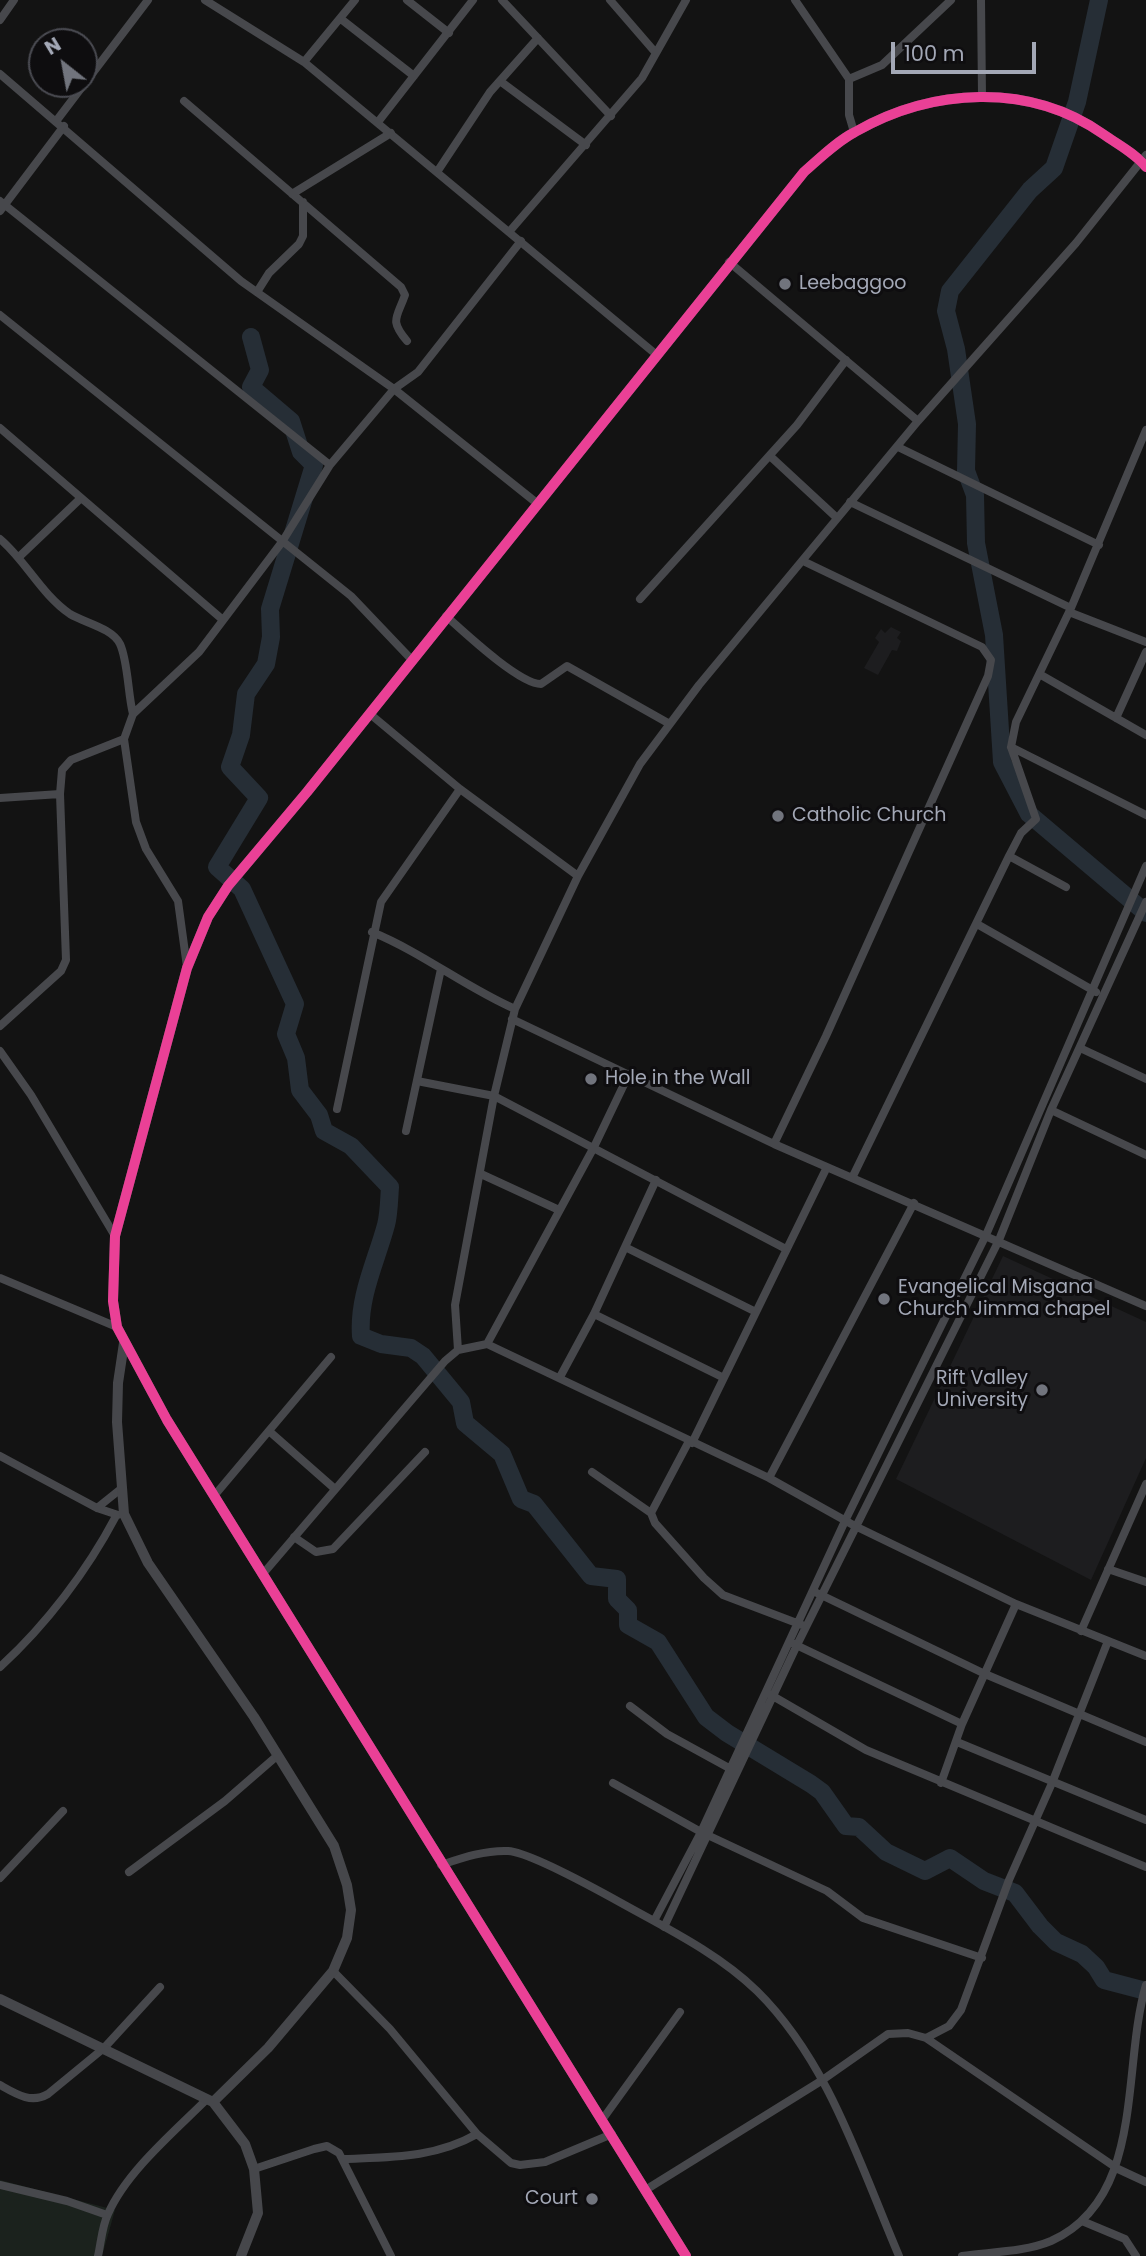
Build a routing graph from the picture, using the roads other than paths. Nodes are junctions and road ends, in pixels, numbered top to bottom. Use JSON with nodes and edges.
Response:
{"nodes":[{"id":1,"x":14,"y":0,"type":"edge"},
{"id":2,"x":148,"y":0,"type":"edge"},
{"id":3,"x":205,"y":0,"type":"edge"},
{"id":4,"x":355,"y":0,"type":"edge"},
{"id":5,"x":407,"y":0,"type":"edge"},
{"id":6,"x":473,"y":0,"type":"edge"},
{"id":7,"x":502,"y":0,"type":"edge"},
{"id":8,"x":610,"y":0,"type":"edge"},
{"id":9,"x":685,"y":0,"type":"edge"},
{"id":10,"x":795,"y":0,"type":"edge"},
{"id":11,"x":951,"y":0,"type":"edge"},
{"id":12,"x":981,"y":0,"type":"edge"},
{"id":13,"x":341,"y":19,"type":"junction"},
{"id":14,"x":0,"y":20,"type":"edge"},
{"id":15,"x":449,"y":33,"type":"junction"},
{"id":16,"x":538,"y":38,"type":"junction"},
{"id":17,"x":655,"y":51,"type":"junction"},
{"id":18,"x":304,"y":62,"type":"junction"},
{"id":19,"x":0,"y":74,"type":"edge"},
{"id":20,"x":414,"y":76,"type":"junction"},
{"id":21,"x":849,"y":79,"type":"junction"},
{"id":22,"x":500,"y":81,"type":"junction"},
{"id":23,"x":982,"y":95,"type":"junction"},
{"id":24,"x":184,"y":101,"type":"dead end"},
{"id":25,"x":611,"y":116,"type":"junction"},
{"id":26,"x":379,"y":122,"type":"junction"},
{"id":27,"x":61,"y":123,"type":"junction"},
{"id":28,"x":854,"y":132,"type":"junction"},
{"id":29,"x":391,"y":133,"type":"junction"},
{"id":30,"x":586,"y":145,"type":"junction"},
{"id":31,"x":1145,"y":161,"type":"edge"},
{"id":32,"x":438,"y":172,"type":"junction"},
{"id":33,"x":292,"y":194,"type":"junction"},
{"id":34,"x":303,"y":202,"type":"junction"},
{"id":35,"x":2,"y":206,"type":"edge"},
{"id":36,"x":509,"y":232,"type":"junction"},
{"id":37,"x":521,"y":241,"type":"junction"},
{"id":38,"x":729,"y":262,"type":"junction"},
{"id":39,"x":257,"y":292,"type":"junction"},
{"id":40,"x":0,"y":315,"type":"edge"},
{"id":41,"x":407,"y":341,"type":"dead end"},
{"id":42,"x":658,"y":356,"type":"junction"},
{"id":43,"x":846,"y":360,"type":"junction"},
{"id":44,"x":394,"y":389,"type":"junction"},
{"id":45,"x":918,"y":421,"type":"junction"},
{"id":46,"x":0,"y":428,"type":"edge"},
{"id":47,"x":1146,"y":430,"type":"edge"},
{"id":48,"x":898,"y":447,"type":"junction"},
{"id":49,"x":770,"y":456,"type":"junction"},
{"id":50,"x":330,"y":465,"type":"junction"},
{"id":51,"x":81,"y":498,"type":"junction"},
{"id":52,"x":850,"y":502,"type":"junction"},
{"id":53,"x":538,"y":504,"type":"junction"},
{"id":54,"x":837,"y":519,"type":"junction"},
{"id":55,"x":0,"y":539,"type":"edge"},
{"id":56,"x":282,"y":542,"type":"junction"},
{"id":57,"x":1099,"y":545,"type":"junction"},
{"id":58,"x":20,"y":556,"type":"junction"},
{"id":59,"x":803,"y":561,"type":"junction"},
{"id":60,"x":640,"y":599,"type":"dead end"},
{"id":61,"x":1070,"y":610,"type":"junction"},
{"id":62,"x":446,"y":616,"type":"junction"},
{"id":63,"x":223,"y":620,"type":"junction"},
{"id":64,"x":1146,"y":642,"type":"edge"},
{"id":65,"x":1146,"y":652,"type":"edge"},
{"id":66,"x":411,"y":659,"type":"junction"},
{"id":67,"x":1041,"y":675,"type":"junction"},
{"id":68,"x":133,"y":714,"type":"junction"},
{"id":69,"x":370,"y":714,"type":"junction"},
{"id":70,"x":1116,"y":718,"type":"junction"},
{"id":71,"x":668,"y":723,"type":"junction"},
{"id":72,"x":1146,"y":735,"type":"edge"},
{"id":73,"x":124,"y":739,"type":"junction"},
{"id":74,"x":1011,"y":747,"type":"junction"},
{"id":75,"x":460,"y":789,"type":"junction"},
{"id":76,"x":60,"y":794,"type":"junction"},
{"id":77,"x":0,"y":798,"type":"edge"},
{"id":78,"x":1146,"y":815,"type":"edge"},
{"id":79,"x":1009,"y":856,"type":"junction"},
{"id":80,"x":1146,"y":866,"type":"edge"},
{"id":81,"x":578,"y":876,"type":"junction"},
{"id":82,"x":1066,"y":887,"type":"dead end"},
{"id":83,"x":1146,"y":902,"type":"edge"},
{"id":84,"x":977,"y":924,"type":"junction"},
{"id":85,"x":372,"y":932,"type":"junction"},
{"id":86,"x":187,"y":968,"type":"junction"},
{"id":87,"x":441,"y":969,"type":"junction"},
{"id":88,"x":1093,"y":990,"type":"junction"},
{"id":89,"x":1104,"y":995,"type":"junction"},
{"id":90,"x":515,"y":1009,"type":"junction"},
{"id":91,"x":512,"y":1019,"type":"junction"},
{"id":92,"x":0,"y":1026,"type":"edge"},
{"id":93,"x":1080,"y":1048,"type":"junction"},
{"id":94,"x":0,"y":1051,"type":"edge"},
{"id":95,"x":629,"y":1074,"type":"junction"},
{"id":96,"x":1146,"y":1079,"type":"edge"},
{"id":97,"x":417,"y":1082,"type":"junction"},
{"id":98,"x":494,"y":1096,"type":"junction"},
{"id":99,"x":337,"y":1109,"type":"dead end"},
{"id":100,"x":1051,"y":1110,"type":"junction"},
{"id":101,"x":406,"y":1131,"type":"dead end"},
{"id":102,"x":774,"y":1143,"type":"junction"},
{"id":103,"x":594,"y":1147,"type":"junction"},
{"id":104,"x":1146,"y":1155,"type":"edge"},
{"id":105,"x":827,"y":1167,"type":"junction"},
{"id":106,"x":481,"y":1174,"type":"junction"},
{"id":107,"x":853,"y":1176,"type":"junction"},
{"id":108,"x":656,"y":1180,"type":"junction"},
{"id":109,"x":914,"y":1203,"type":"junction"},
{"id":110,"x":559,"y":1210,"type":"junction"},
{"id":111,"x":986,"y":1235,"type":"junction"},
{"id":112,"x":115,"y":1236,"type":"junction"},
{"id":113,"x":999,"y":1240,"type":"junction"},
{"id":114,"x":625,"y":1247,"type":"junction"},
{"id":115,"x":786,"y":1249,"type":"junction"},
{"id":116,"x":0,"y":1278,"type":"edge"},
{"id":117,"x":1146,"y":1306,"type":"edge"},
{"id":118,"x":754,"y":1311,"type":"junction"},
{"id":119,"x":594,"y":1314,"type":"junction"},
{"id":120,"x":117,"y":1327,"type":"junction"},
{"id":121,"x":124,"y":1343,"type":"junction"},
{"id":122,"x":487,"y":1344,"type":"junction"},
{"id":123,"x":458,"y":1350,"type":"junction"},
{"id":124,"x":331,"y":1357,"type":"dead end"},
{"id":125,"x":560,"y":1377,"type":"junction"},
{"id":126,"x":722,"y":1377,"type":"junction"},
{"id":127,"x":269,"y":1431,"type":"junction"},
{"id":128,"x":690,"y":1442,"type":"junction"},
{"id":129,"x":425,"y":1452,"type":"dead end"},
{"id":130,"x":0,"y":1456,"type":"edge"},
{"id":131,"x":592,"y":1472,"type":"dead end"},
{"id":132,"x":769,"y":1478,"type":"junction"},
{"id":133,"x":121,"y":1488,"type":"junction"},
{"id":134,"x":335,"y":1489,"type":"junction"},
{"id":135,"x":1145,"y":1490,"type":"edge"},
{"id":136,"x":214,"y":1496,"type":"junction"},
{"id":137,"x":97,"y":1508,"type":"junction"},
{"id":138,"x":651,"y":1513,"type":"junction"},
{"id":139,"x":120,"y":1515,"type":"junction"},
{"id":140,"x":845,"y":1521,"type":"junction"},
{"id":141,"x":855,"y":1526,"type":"junction"},
{"id":142,"x":294,"y":1537,"type":"junction"},
{"id":143,"x":1108,"y":1569,"type":"junction"},
{"id":144,"x":262,"y":1575,"type":"junction"},
{"id":145,"x":1146,"y":1582,"type":"edge"},
{"id":146,"x":818,"y":1594,"type":"junction"},
{"id":147,"x":1016,"y":1604,"type":"junction"},
{"id":148,"x":803,"y":1625,"type":"junction"},
{"id":149,"x":1081,"y":1631,"type":"junction"},
{"id":150,"x":1108,"y":1641,"type":"junction"},
{"id":151,"x":793,"y":1644,"type":"junction"},
{"id":152,"x":1146,"y":1656,"type":"edge"},
{"id":153,"x":0,"y":1667,"type":"edge"},
{"id":154,"x":985,"y":1674,"type":"junction"},
{"id":155,"x":769,"y":1695,"type":"junction"},
{"id":156,"x":630,"y":1706,"type":"dead end"},
{"id":157,"x":1079,"y":1715,"type":"junction"},
{"id":158,"x":962,"y":1724,"type":"junction"},
{"id":159,"x":957,"y":1742,"type":"junction"},
{"id":160,"x":1146,"y":1742,"type":"edge"},
{"id":161,"x":278,"y":1755,"type":"junction"},
{"id":162,"x":729,"y":1768,"type":"junction"},
{"id":163,"x":613,"y":1783,"type":"dead end"},
{"id":164,"x":941,"y":1783,"type":"junction"},
{"id":165,"x":1052,"y":1783,"type":"junction"},
{"id":166,"x":63,"y":1811,"type":"dead end"},
{"id":167,"x":1146,"y":1820,"type":"edge"},
{"id":168,"x":1034,"y":1823,"type":"junction"},
{"id":169,"x":705,"y":1833,"type":"junction"},
{"id":170,"x":441,"y":1865,"type":"junction"},
{"id":171,"x":1146,"y":1867,"type":"edge"},
{"id":172,"x":129,"y":1872,"type":"dead end"},
{"id":173,"x":0,"y":1878,"type":"edge"},
{"id":174,"x":654,"y":1921,"type":"junction"},
{"id":175,"x":664,"y":1927,"type":"junction"},
{"id":176,"x":982,"y":1958,"type":"junction"},
{"id":177,"x":333,"y":1971,"type":"junction"},
{"id":178,"x":1146,"y":1985,"type":"edge"},
{"id":179,"x":160,"y":1987,"type":"dead end"},
{"id":180,"x":0,"y":1999,"type":"edge"},
{"id":181,"x":1144,"y":1999,"type":"edge"},
{"id":182,"x":680,"y":2012,"type":"dead end"},
{"id":183,"x":926,"y":2038,"type":"junction"},
{"id":184,"x":104,"y":2048,"type":"junction"},
{"id":185,"x":821,"y":2081,"type":"junction"},
{"id":186,"x":0,"y":2085,"type":"edge"},
{"id":187,"x":210,"y":2100,"type":"junction"},
{"id":188,"x":602,"y":2120,"type":"junction"},
{"id":189,"x":477,"y":2134,"type":"junction"},
{"id":190,"x":611,"y":2134,"type":"junction"},
{"id":191,"x":345,"y":2159,"type":"junction"},
{"id":192,"x":254,"y":2169,"type":"junction"},
{"id":193,"x":1118,"y":2169,"type":"junction"},
{"id":194,"x":1146,"y":2182,"type":"edge"},
{"id":195,"x":0,"y":2185,"type":"edge"},
{"id":196,"x":647,"y":2189,"type":"junction"},
{"id":197,"x":107,"y":2215,"type":"junction"},
{"id":198,"x":1082,"y":2221,"type":"junction"},
{"id":199,"x":98,"y":2256,"type":"edge"},
{"id":200,"x":242,"y":2256,"type":"edge"},
{"id":201,"x":391,"y":2256,"type":"edge"},
{"id":202,"x":686,"y":2256,"type":"edge"},
{"id":203,"x":899,"y":2256,"type":"edge"},
{"id":204,"x":962,"y":2256,"type":"edge"},
{"id":205,"x":1136,"y":2256,"type":"edge"}],
"edges":[{"from":1,"to":14,"type":"street"},
{"from":2,"to":27,"type":"street"},
{"from":3,"to":18,"type":"street"},
{"from":4,"to":13,"type":"street"},
{"from":5,"to":15,"type":"street"},
{"from":6,"to":15,"type":"street"},
{"from":7,"to":16,"type":"street"},
{"from":8,"to":17,"type":"street"},
{"from":9,"to":17,"type":"street"},
{"from":10,"to":21,"type":"street"},
{"from":11,"to":21,"type":"street"},
{"from":12,"to":23,"type":"street"},
{"from":13,"to":18,"type":"street"},
{"from":13,"to":20,"type":"street"},
{"from":15,"to":20,"type":"street"},
{"from":16,"to":22,"type":"street"},
{"from":16,"to":25,"type":"street"},
{"from":17,"to":25,"type":"street"},
{"from":18,"to":26,"type":"street"},
{"from":19,"to":27,"type":"street"},
{"from":20,"to":26,"type":"street"},
{"from":21,"to":28,"type":"street"},
{"from":22,"to":30,"type":"street"},
{"from":22,"to":32,"type":"street"},
{"from":23,"to":28,"type":"street"},
{"from":23,"to":31,"type":"street"},
{"from":24,"to":33,"type":"street"},
{"from":25,"to":30,"type":"street"},
{"from":26,"to":29,"type":"street"},
{"from":27,"to":35,"type":"street"},
{"from":27,"to":39,"type":"street"},
{"from":28,"to":38,"type":"street"},
{"from":29,"to":32,"type":"street"},
{"from":29,"to":33,"type":"street"},
{"from":30,"to":36,"type":"street"},
{"from":31,"to":45,"type":"street"},
{"from":32,"to":36,"type":"street"},
{"from":33,"to":34,"type":"street"},
{"from":34,"to":39,"type":"street"},
{"from":34,"to":41,"type":"street"},
{"from":35,"to":50,"type":"street"},
{"from":36,"to":37,"type":"street"},
{"from":37,"to":42,"type":"street"},
{"from":37,"to":44,"type":"street"},
{"from":38,"to":42,"type":"street"},
{"from":38,"to":43,"type":"street"},
{"from":39,"to":44,"type":"street"},
{"from":40,"to":56,"type":"street"},
{"from":42,"to":53,"type":"street"},
{"from":43,"to":45,"type":"street"},
{"from":43,"to":49,"type":"street"},
{"from":44,"to":50,"type":"street"},
{"from":44,"to":53,"type":"street"},
{"from":45,"to":48,"type":"street"},
{"from":46,"to":51,"type":"street"},
{"from":47,"to":57,"type":"street"},
{"from":48,"to":52,"type":"street"},
{"from":48,"to":57,"type":"street"},
{"from":49,"to":54,"type":"street"},
{"from":49,"to":60,"type":"street"},
{"from":50,"to":56,"type":"street"},
{"from":51,"to":58,"type":"street"},
{"from":51,"to":63,"type":"street"},
{"from":52,"to":54,"type":"street"},
{"from":52,"to":61,"type":"street"},
{"from":53,"to":62,"type":"street"},
{"from":54,"to":59,"type":"street"},
{"from":55,"to":58,"type":"street"},
{"from":56,"to":63,"type":"street"},
{"from":56,"to":66,"type":"street"},
{"from":57,"to":61,"type":"street"},
{"from":58,"to":68,"type":"street"},
{"from":59,"to":71,"type":"street"},
{"from":59,"to":102,"type":"street"},
{"from":61,"to":64,"type":"street"},
{"from":61,"to":67,"type":"street"},
{"from":62,"to":66,"type":"street"},
{"from":62,"to":71,"type":"street"},
{"from":63,"to":68,"type":"street"},
{"from":65,"to":70,"type":"street"},
{"from":66,"to":69,"type":"street"},
{"from":67,"to":70,"type":"street"},
{"from":67,"to":74,"type":"street"},
{"from":68,"to":73,"type":"street"},
{"from":69,"to":75,"type":"street"},
{"from":69,"to":86,"type":"street"},
{"from":70,"to":72,"type":"street"},
{"from":71,"to":81,"type":"street"},
{"from":73,"to":76,"type":"street"},
{"from":73,"to":86,"type":"street"},
{"from":74,"to":78,"type":"street"},
{"from":74,"to":79,"type":"street"},
{"from":75,"to":81,"type":"street"},
{"from":75,"to":85,"type":"street"},
{"from":76,"to":77,"type":"street"},
{"from":76,"to":92,"type":"street"},
{"from":79,"to":82,"type":"street"},
{"from":79,"to":84,"type":"street"},
{"from":80,"to":88,"type":"street"},
{"from":81,"to":90,"type":"street"},
{"from":83,"to":89,"type":"street"},
{"from":84,"to":88,"type":"street"},
{"from":84,"to":107,"type":"street"},
{"from":85,"to":87,"type":"street"},
{"from":85,"to":99,"type":"street"},
{"from":86,"to":112,"type":"street"},
{"from":87,"to":90,"type":"street"},
{"from":87,"to":97,"type":"street"},
{"from":88,"to":89,"type":"street"},
{"from":88,"to":111,"type":"street"},
{"from":89,"to":93,"type":"street"},
{"from":90,"to":91,"type":"street"},
{"from":91,"to":95,"type":"street"},
{"from":91,"to":98,"type":"street"},
{"from":93,"to":96,"type":"street"},
{"from":93,"to":100,"type":"street"},
{"from":94,"to":112,"type":"street"},
{"from":95,"to":102,"type":"street"},
{"from":95,"to":103,"type":"street"},
{"from":97,"to":98,"type":"street"},
{"from":97,"to":101,"type":"street"},
{"from":98,"to":103,"type":"street"},
{"from":98,"to":106,"type":"street"},
{"from":100,"to":104,"type":"street"},
{"from":100,"to":113,"type":"street"},
{"from":102,"to":105,"type":"street"},
{"from":103,"to":108,"type":"street"},
{"from":103,"to":110,"type":"street"},
{"from":105,"to":107,"type":"street"},
{"from":105,"to":115,"type":"street"},
{"from":106,"to":110,"type":"street"},
{"from":106,"to":123,"type":"street"},
{"from":107,"to":109,"type":"street"},
{"from":108,"to":114,"type":"street"},
{"from":108,"to":115,"type":"street"},
{"from":109,"to":111,"type":"street"},
{"from":109,"to":132,"type":"street"},
{"from":110,"to":122,"type":"street"},
{"from":111,"to":113,"type":"street"},
{"from":111,"to":140,"type":"street"},
{"from":112,"to":120,"type":"street"},
{"from":113,"to":117,"type":"street"},
{"from":113,"to":141,"type":"street"},
{"from":114,"to":118,"type":"street"},
{"from":114,"to":119,"type":"street"},
{"from":115,"to":118,"type":"street"},
{"from":116,"to":120,"type":"street"},
{"from":118,"to":126,"type":"street"},
{"from":119,"to":125,"type":"street"},
{"from":119,"to":126,"type":"street"},
{"from":120,"to":121,"type":"street"},
{"from":121,"to":133,"type":"street"},
{"from":121,"to":136,"type":"street"},
{"from":122,"to":123,"type":"street"},
{"from":122,"to":125,"type":"street"},
{"from":123,"to":134,"type":"street"},
{"from":124,"to":127,"type":"street"},
{"from":125,"to":128,"type":"street"},
{"from":126,"to":128,"type":"street"},
{"from":127,"to":134,"type":"street"},
{"from":127,"to":136,"type":"street"},
{"from":128,"to":132,"type":"street"},
{"from":128,"to":138,"type":"street"},
{"from":129,"to":142,"type":"street"},
{"from":130,"to":137,"type":"street"},
{"from":131,"to":138,"type":"street"},
{"from":132,"to":140,"type":"street"},
{"from":133,"to":137,"type":"street"},
{"from":133,"to":139,"type":"street"},
{"from":134,"to":142,"type":"street"},
{"from":135,"to":143,"type":"street"},
{"from":136,"to":144,"type":"street"},
{"from":137,"to":139,"type":"street"},
{"from":138,"to":148,"type":"street"},
{"from":139,"to":153,"type":"street"},
{"from":139,"to":161,"type":"street"},
{"from":140,"to":141,"type":"street"},
{"from":140,"to":146,"type":"street"},
{"from":141,"to":146,"type":"street"},
{"from":141,"to":147,"type":"street"},
{"from":142,"to":144,"type":"street"},
{"from":143,"to":145,"type":"street"},
{"from":143,"to":149,"type":"street"},
{"from":144,"to":170,"type":"street"},
{"from":146,"to":148,"type":"street"},
{"from":146,"to":154,"type":"street"},
{"from":147,"to":149,"type":"street"},
{"from":147,"to":154,"type":"street"},
{"from":148,"to":151,"type":"street"},
{"from":149,"to":150,"type":"street"},
{"from":150,"to":152,"type":"street"},
{"from":150,"to":157,"type":"street"},
{"from":151,"to":155,"type":"street"},
{"from":151,"to":158,"type":"street"},
{"from":154,"to":157,"type":"street"},
{"from":154,"to":158,"type":"street"},
{"from":155,"to":162,"type":"street"},
{"from":155,"to":164,"type":"street"},
{"from":155,"to":169,"type":"street"},
{"from":156,"to":162,"type":"street"},
{"from":157,"to":160,"type":"street"},
{"from":157,"to":165,"type":"street"},
{"from":158,"to":159,"type":"street"},
{"from":159,"to":164,"type":"street"},
{"from":159,"to":165,"type":"street"},
{"from":161,"to":172,"type":"street"},
{"from":161,"to":177,"type":"street"},
{"from":162,"to":169,"type":"street"},
{"from":163,"to":169,"type":"street"},
{"from":164,"to":168,"type":"street"},
{"from":165,"to":167,"type":"street"},
{"from":165,"to":168,"type":"street"},
{"from":166,"to":173,"type":"street"},
{"from":168,"to":171,"type":"street"},
{"from":168,"to":176,"type":"street"},
{"from":169,"to":174,"type":"street"},
{"from":169,"to":175,"type":"street"},
{"from":169,"to":176,"type":"street"},
{"from":170,"to":174,"type":"street"},
{"from":170,"to":188,"type":"street"},
{"from":174,"to":175,"type":"street"},
{"from":175,"to":185,"type":"street"},
{"from":176,"to":183,"type":"street"},
{"from":177,"to":187,"type":"street"},
{"from":177,"to":189,"type":"street"},
{"from":178,"to":181,"type":"street"},
{"from":179,"to":184,"type":"street"},
{"from":180,"to":184,"type":"street"},
{"from":181,"to":193,"type":"street"},
{"from":182,"to":188,"type":"street"},
{"from":183,"to":185,"type":"street"},
{"from":183,"to":193,"type":"street"},
{"from":184,"to":186,"type":"street"},
{"from":184,"to":187,"type":"street"},
{"from":185,"to":196,"type":"street"},
{"from":185,"to":203,"type":"street"},
{"from":187,"to":192,"type":"street"},
{"from":187,"to":197,"type":"street"},
{"from":188,"to":190,"type":"street"},
{"from":189,"to":190,"type":"street"},
{"from":189,"to":191,"type":"street"},
{"from":190,"to":196,"type":"street"},
{"from":191,"to":192,"type":"street"},
{"from":191,"to":201,"type":"street"},
{"from":192,"to":200,"type":"street"},
{"from":193,"to":194,"type":"street"},
{"from":193,"to":198,"type":"street"},
{"from":195,"to":197,"type":"street"},
{"from":196,"to":202,"type":"street"},
{"from":197,"to":199,"type":"street"},
{"from":198,"to":204,"type":"street"},
{"from":198,"to":205,"type":"street"}]}
